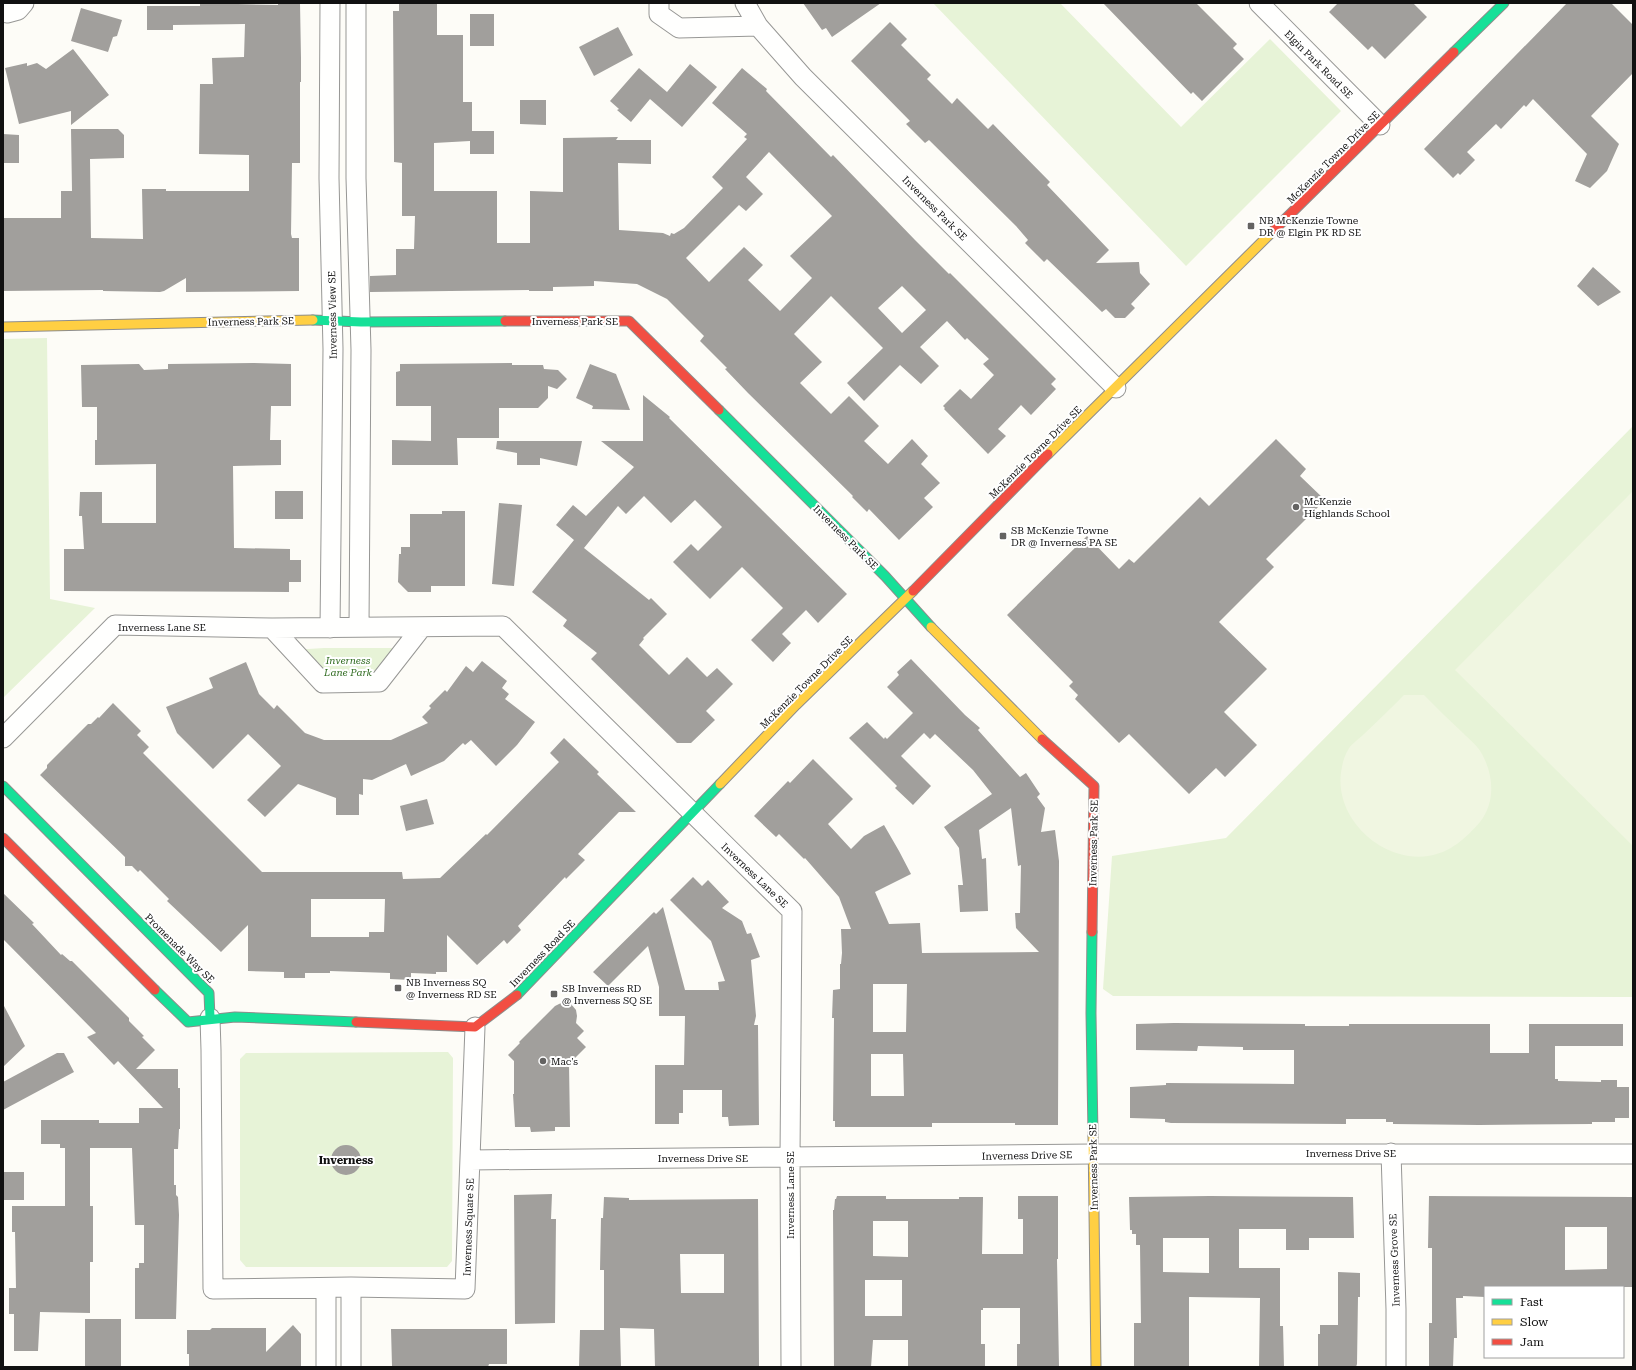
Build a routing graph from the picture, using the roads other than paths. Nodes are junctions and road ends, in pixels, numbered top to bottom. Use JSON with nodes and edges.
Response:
{"nodes":[{"id":1,"x":24,"y":3,"type":"edge"},
{"id":2,"x":330,"y":3,"type":"edge"},
{"id":3,"x":356,"y":3,"type":"edge"},
{"id":4,"x":659,"y":3,"type":"edge"},
{"id":5,"x":745,"y":3,"type":"edge"},
{"id":6,"x":1259,"y":3,"type":"edge"},
{"id":7,"x":1504,"y":3,"type":"edge"},
{"id":8,"x":3,"y":9,"type":"edge"},
{"id":9,"x":758,"y":26,"type":"junction"},
{"id":10,"x":1380,"y":125,"type":"junction"},
{"id":11,"x":331,"y":320,"type":"junction"},
{"id":12,"x":361,"y":322,"type":"junction"},
{"id":13,"x":3,"y":327,"type":"edge"},
{"id":14,"x":1116,"y":388,"type":"junction"},
{"id":15,"x":906,"y":598,"type":"junction"},
{"id":16,"x":359,"y":627,"type":"junction"},
{"id":17,"x":422,"y":627,"type":"junction"},
{"id":18,"x":272,"y":628,"type":"junction"},
{"id":19,"x":330,"y":628,"type":"junction"},
{"id":20,"x":3,"y":738,"type":"edge"},
{"id":21,"x":3,"y":786,"type":"edge"},
{"id":22,"x":693,"y":813,"type":"junction"},
{"id":23,"x":3,"y":838,"type":"edge"},
{"id":24,"x":587,"y":923,"type":"joint"},
{"id":25,"x":210,"y":1018,"type":"junction"},
{"id":26,"x":475,"y":1027,"type":"junction"},
{"id":27,"x":1391,"y":1153,"type":"junction"},
{"id":28,"x":1093,"y":1154,"type":"junction"},
{"id":29,"x":1633,"y":1154,"type":"edge"},
{"id":30,"x":790,"y":1157,"type":"junction"},
{"id":31,"x":470,"y":1160,"type":"junction"},
{"id":32,"x":351,"y":1287,"type":"junction"},
{"id":33,"x":326,"y":1289,"type":"junction"},
{"id":34,"x":326,"y":1367,"type":"edge"},
{"id":35,"x":351,"y":1367,"type":"edge"},
{"id":36,"x":791,"y":1367,"type":"edge"},
{"id":37,"x":1096,"y":1367,"type":"edge"},
{"id":38,"x":1396,"y":1367,"type":"edge"}],
"edges":[{"from":1,"to":8,"type":"street"},
{"from":2,"to":11,"type":"street","name":"Inverness View SE"},
{"from":3,"to":12,"type":"street"},
{"from":4,"to":9,"type":"street"},
{"from":5,"to":9,"type":"street","name":"Inverness Park SE"},
{"from":6,"to":10,"type":"street","name":"Elgin Park Road SE"},
{"from":7,"to":10,"type":"street","name":"McKenzie Towne Drive SE"},
{"from":9,"to":14,"type":"street","name":"Inverness Park SE"},
{"from":10,"to":14,"type":"street","name":"McKenzie Towne Drive SE"},
{"from":11,"to":12,"type":"street","name":"Inverness Park SE"},
{"from":11,"to":13,"type":"street","name":"Inverness Park SE"},
{"from":11,"to":19,"type":"street","name":"Inverness View SE"},
{"from":12,"to":15,"type":"street","name":"Inverness Park SE"},
{"from":12,"to":16,"type":"street"},
{"from":14,"to":15,"type":"street","name":"McKenzie Towne Drive SE"},
{"from":15,"to":22,"type":"street","name":"McKenzie Towne Drive SE"},
{"from":15,"to":28,"type":"street","name":"Inverness Park SE"},
{"from":16,"to":17,"type":"street","name":"Inverness Lane SE"},
{"from":16,"to":19,"type":"street","name":"Inverness Lane SE"},
{"from":17,"to":18,"type":"street"},
{"from":17,"to":22,"type":"street","name":"Inverness Lane SE"},
{"from":18,"to":19,"type":"street","name":"Inverness Lane SE"},
{"from":18,"to":20,"type":"street","name":"Inverness Lane SE"},
{"from":21,"to":25,"type":"street","name":"Promenade Way SE"},
{"from":22,"to":24,"type":"street","name":"McKenzie Towne Drive SE"},
{"from":22,"to":30,"type":"street","name":"Inverness Lane SE"},
{"from":23,"to":25,"type":"street"},
{"from":24,"to":26,"type":"street","name":"Inverness Road SE"},
{"from":25,"to":26,"type":"street"},
{"from":25,"to":33,"type":"street","name":"Inverness Square SE"},
{"from":26,"to":31,"type":"street","name":"Inverness Square SE"},
{"from":27,"to":28,"type":"street","name":"Inverness Drive SE"},
{"from":27,"to":29,"type":"street","name":"Inverness Drive SE"},
{"from":27,"to":38,"type":"street","name":"Inverness Grove SE"},
{"from":28,"to":30,"type":"street","name":"Inverness Drive SE"},
{"from":28,"to":37,"type":"street","name":"Inverness Park SE"},
{"from":30,"to":31,"type":"street","name":"Inverness Drive SE"},
{"from":30,"to":36,"type":"street","name":"Inverness Lane SE"},
{"from":31,"to":32,"type":"street","name":"Inverness Square SE"},
{"from":32,"to":33,"type":"street","name":"Inverness Square SE"},
{"from":32,"to":35,"type":"street"},
{"from":33,"to":34,"type":"street"}]}
